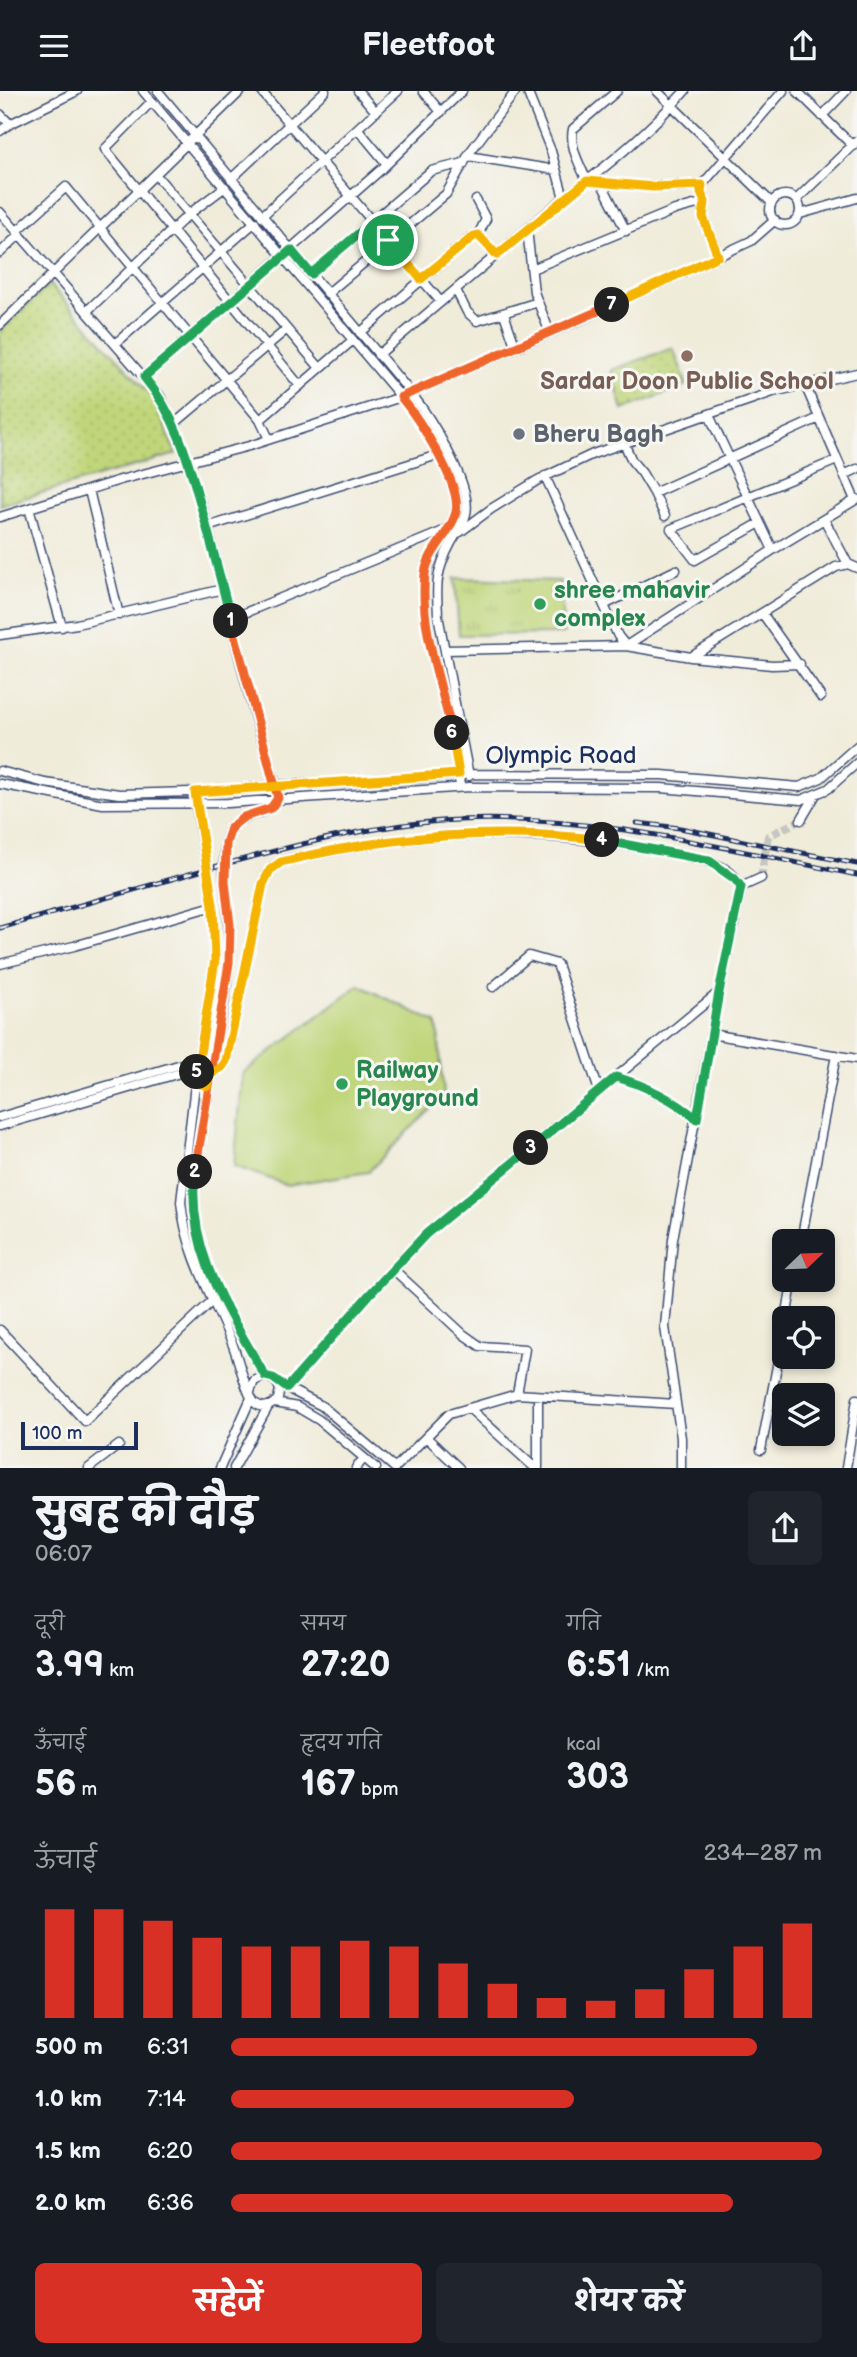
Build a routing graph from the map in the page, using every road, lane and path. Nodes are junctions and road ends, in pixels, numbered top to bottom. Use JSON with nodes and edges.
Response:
{"nodes":[{"id":1,"x":77,"y":91,"type":"edge"},
{"id":2,"x":143,"y":91,"type":"edge"},
{"id":3,"x":241,"y":91,"type":"edge"},
{"id":4,"x":261,"y":91,"type":"edge"},
{"id":5,"x":325,"y":91,"type":"edge"},
{"id":6,"x":358,"y":91,"type":"edge"},
{"id":7,"x":398,"y":91,"type":"edge"},
{"id":8,"x":423,"y":91,"type":"edge"},
{"id":9,"x":462,"y":91,"type":"edge"},
{"id":10,"x":516,"y":91,"type":"edge"},
{"id":11,"x":527,"y":91,"type":"edge"},
{"id":12,"x":617,"y":91,"type":"edge"},
{"id":13,"x":657,"y":91,"type":"edge"},
{"id":14,"x":685,"y":91,"type":"edge"},
{"id":15,"x":783,"y":91,"type":"edge"},
{"id":16,"x":797,"y":91,"type":"edge"},
{"id":17,"x":846,"y":91,"type":"edge"},
{"id":18,"x":160,"y":92,"type":"edge"},
{"id":19,"x":152,"y":101,"type":"junction"},
{"id":20,"x":672,"y":106,"type":"junction"},
{"id":21,"x":376,"y":112,"type":"junction"},
{"id":22,"x":441,"y":112,"type":"junction"},
{"id":23,"x":0,"y":114,"type":"edge"},
{"id":24,"x":822,"y":116,"type":"junction"},
{"id":25,"x":10,"y":124,"type":"junction"},
{"id":26,"x":290,"y":125,"type":"junction"},
{"id":27,"x":358,"y":129,"type":"junction"},
{"id":28,"x":0,"y":131,"type":"edge"},
{"id":29,"x":195,"y":137,"type":"junction"},
{"id":30,"x":187,"y":143,"type":"junction"},
{"id":31,"x":855,"y":143,"type":"edge"},
{"id":32,"x":724,"y":157,"type":"junction"},
{"id":33,"x":466,"y":159,"type":"junction"},
{"id":34,"x":322,"y":163,"type":"junction"},
{"id":35,"x":387,"y":164,"type":"junction"},
{"id":36,"x":556,"y":170,"type":"junction"},
{"id":37,"x":156,"y":175,"type":"junction"},
{"id":38,"x":231,"y":179,"type":"junction"},
{"id":39,"x":587,"y":181,"type":"junction"},
{"id":40,"x":601,"y":182,"type":"junction"},
{"id":41,"x":702,"y":185,"type":"junction"},
{"id":42,"x":225,"y":187,"type":"junction"},
{"id":43,"x":139,"y":191,"type":"junction"},
{"id":44,"x":351,"y":197,"type":"junction"},
{"id":45,"x":564,"y":198,"type":"junction"},
{"id":46,"x":857,"y":198,"type":"edge"},
{"id":47,"x":476,"y":200,"type":"dead end"},
{"id":48,"x":796,"y":200,"type":"junction"},
{"id":49,"x":705,"y":202,"type":"junction"},
{"id":50,"x":772,"y":203,"type":"junction"},
{"id":51,"x":0,"y":212,"type":"edge"},
{"id":52,"x":189,"y":214,"type":"junction"},
{"id":53,"x":800,"y":214,"type":"junction"},
{"id":54,"x":262,"y":216,"type":"junction"},
{"id":55,"x":775,"y":220,"type":"junction"},
{"id":56,"x":255,"y":222,"type":"junction"},
{"id":57,"x":372,"y":222,"type":"junction"},
{"id":58,"x":102,"y":227,"type":"junction"},
{"id":59,"x":527,"y":229,"type":"junction"},
{"id":60,"x":626,"y":231,"type":"junction"},
{"id":61,"x":172,"y":232,"type":"junction"},
{"id":62,"x":18,"y":233,"type":"junction"},
{"id":63,"x":478,"y":235,"type":"junction"},
{"id":64,"x":388,"y":240,"type":"junction"},
{"id":65,"x":291,"y":250,"type":"junction"},
{"id":66,"x":221,"y":251,"type":"junction"},
{"id":67,"x":0,"y":253,"type":"edge"},
{"id":68,"x":497,"y":255,"type":"junction"},
{"id":69,"x":718,"y":256,"type":"junction"},
{"id":70,"x":283,"y":257,"type":"junction"},
{"id":71,"x":134,"y":268,"type":"junction"},
{"id":72,"x":202,"y":268,"type":"junction"},
{"id":73,"x":532,"y":269,"type":"junction"},
{"id":74,"x":54,"y":273,"type":"junction"},
{"id":75,"x":311,"y":274,"type":"junction"},
{"id":76,"x":421,"y":279,"type":"junction"},
{"id":77,"x":250,"y":286,"type":"junction"},
{"id":78,"x":456,"y":289,"type":"junction"},
{"id":79,"x":328,"y":293,"type":"junction"},
{"id":80,"x":441,"y":302,"type":"junction"},
{"id":81,"x":538,"y":302,"type":"junction"},
{"id":82,"x":163,"y":303,"type":"junction"},
{"id":83,"x":230,"y":303,"type":"junction"},
{"id":84,"x":87,"y":311,"type":"junction"},
{"id":85,"x":503,"y":314,"type":"junction"},
{"id":86,"x":0,"y":325,"type":"edge"},
{"id":87,"x":287,"y":330,"type":"junction"},
{"id":88,"x":550,"y":333,"type":"junction"},
{"id":89,"x":190,"y":337,"type":"junction"},
{"id":90,"x":357,"y":337,"type":"junction"},
{"id":91,"x":115,"y":344,"type":"junction"},
{"id":92,"x":267,"y":347,"type":"junction"},
{"id":93,"x":516,"y":348,"type":"junction"},
{"id":94,"x":378,"y":355,"type":"junction"},
{"id":95,"x":320,"y":368,"type":"junction"},
{"id":96,"x":857,"y":373,"type":"edge"},
{"id":97,"x":144,"y":377,"type":"junction"},
{"id":98,"x":227,"y":380,"type":"junction"},
{"id":99,"x":805,"y":385,"type":"junction"},
{"id":100,"x":300,"y":386,"type":"junction"},
{"id":101,"x":411,"y":393,"type":"junction"},
{"id":102,"x":401,"y":397,"type":"junction"},
{"id":103,"x":709,"y":415,"type":"junction"},
{"id":104,"x":819,"y":418,"type":"junction"},
{"id":105,"x":260,"y":420,"type":"junction"},
{"id":106,"x":174,"y":424,"type":"junction"},
{"id":107,"x":269,"y":439,"type":"junction"},
{"id":108,"x":624,"y":443,"type":"junction"},
{"id":109,"x":438,"y":455,"type":"junction"},
{"id":110,"x":729,"y":459,"type":"junction"},
{"id":111,"x":837,"y":460,"type":"junction"},
{"id":112,"x":188,"y":462,"type":"junction"},
{"id":113,"x":857,"y":469,"type":"edge"},
{"id":114,"x":844,"y":475,"type":"junction"},
{"id":115,"x":545,"y":476,"type":"junction"},
{"id":116,"x":89,"y":490,"type":"junction"},
{"id":117,"x":654,"y":493,"type":"junction"},
{"id":118,"x":748,"y":498,"type":"junction"},
{"id":119,"x":856,"y":500,"type":"edge"},
{"id":120,"x":29,"y":508,"type":"junction"},
{"id":121,"x":665,"y":516,"type":"dead end"},
{"id":122,"x":0,"y":517,"type":"edge"},
{"id":123,"x":824,"y":519,"type":"junction"},
{"id":124,"x":760,"y":523,"type":"junction"},
{"id":125,"x":207,"y":527,"type":"junction"},
{"id":126,"x":446,"y":530,"type":"junction"},
{"id":127,"x":455,"y":535,"type":"junction"},
{"id":128,"x":773,"y":549,"type":"junction"},
{"id":129,"x":848,"y":564,"type":"junction"},
{"id":130,"x":857,"y":568,"type":"edge"},
{"id":131,"x":676,"y":570,"type":"dead end"},
{"id":132,"x":223,"y":589,"type":"junction"},
{"id":133,"x":604,"y":605,"type":"junction"},
{"id":134,"x":762,"y":613,"type":"junction"},
{"id":135,"x":119,"y":615,"type":"junction"},
{"id":136,"x":230,"y":619,"type":"junction"},
{"id":137,"x":62,"y":627,"type":"junction"},
{"id":138,"x":0,"y":635,"type":"edge"},
{"id":139,"x":626,"y":646,"type":"junction"},
{"id":140,"x":445,"y":650,"type":"junction"},
{"id":141,"x":691,"y":657,"type":"junction"},
{"id":142,"x":800,"y":664,"type":"junction"},
{"id":143,"x":821,"y":697,"type":"dead end"},
{"id":144,"x":857,"y":746,"type":"edge"},
{"id":145,"x":857,"y":764,"type":"edge"},
{"id":146,"x":0,"y":771,"type":"edge"},
{"id":147,"x":459,"y":774,"type":"junction"},
{"id":148,"x":469,"y":774,"type":"junction"},
{"id":149,"x":0,"y":784,"type":"edge"},
{"id":150,"x":276,"y":785,"type":"junction"},
{"id":151,"x":464,"y":787,"type":"junction"},
{"id":152,"x":195,"y":792,"type":"junction"},
{"id":153,"x":119,"y":794,"type":"junction"},
{"id":154,"x":815,"y":796,"type":"junction"},
{"id":155,"x":278,"y":798,"type":"junction"},
{"id":156,"x":119,"y":804,"type":"junction"},
{"id":157,"x":196,"y":804,"type":"junction"},
{"id":158,"x":801,"y":820,"type":"tunnel mouth"},
{"id":159,"x":761,"y":878,"type":"dead end"},
{"id":160,"x":741,"y":887,"type":"junction"},
{"id":161,"x":213,"y":905,"type":"junction"},
{"id":162,"x":0,"y":964,"type":"edge"},
{"id":163,"x":493,"y":987,"type":"dead end"},
{"id":164,"x":719,"y":992,"type":"junction"},
{"id":165,"x":711,"y":1034,"type":"junction"},
{"id":166,"x":836,"y":1055,"type":"junction"},
{"id":167,"x":857,"y":1059,"type":"edge"},
{"id":168,"x":198,"y":1063,"type":"junction"},
{"id":169,"x":211,"y":1074,"type":"junction"},
{"id":170,"x":616,"y":1077,"type":"junction"},
{"id":171,"x":196,"y":1083,"type":"junction"},
{"id":172,"x":208,"y":1086,"type":"junction"},
{"id":173,"x":599,"y":1091,"type":"junction"},
{"id":174,"x":0,"y":1117,"type":"edge"},
{"id":175,"x":697,"y":1119,"type":"junction"},
{"id":176,"x":0,"y":1126,"type":"edge"},
{"id":177,"x":803,"y":1229,"type":"edge"},
{"id":178,"x":393,"y":1269,"type":"junction"},
{"id":179,"x":212,"y":1301,"type":"junction"},
{"id":180,"x":0,"y":1330,"type":"edge"},
{"id":181,"x":776,"y":1369,"type":"edge"},
{"id":182,"x":265,"y":1376,"type":"junction"},
{"id":183,"x":283,"y":1386,"type":"junction"},
{"id":184,"x":517,"y":1394,"type":"junction"},
{"id":185,"x":250,"y":1395,"type":"junction"},
{"id":186,"x":538,"y":1396,"type":"junction"},
{"id":187,"x":857,"y":1399,"type":"edge"},
{"id":188,"x":676,"y":1403,"type":"junction"},
{"id":189,"x":271,"y":1405,"type":"junction"},
{"id":190,"x":469,"y":1408,"type":"junction"},
{"id":191,"x":854,"y":1430,"type":"edge"},
{"id":192,"x":427,"y":1438,"type":"junction"},
{"id":193,"x":119,"y":1445,"type":"dead end"},
{"id":194,"x":761,"y":1450,"type":"dead end"},
{"id":195,"x":365,"y":1458,"type":"junction"},
{"id":196,"x":527,"y":1461,"type":"junction"},
{"id":197,"x":93,"y":1467,"type":"edge"},
{"id":198,"x":220,"y":1468,"type":"edge"},
{"id":199,"x":234,"y":1468,"type":"edge"},
{"id":200,"x":356,"y":1468,"type":"edge"},
{"id":201,"x":376,"y":1468,"type":"edge"},
{"id":202,"x":395,"y":1468,"type":"edge"},
{"id":203,"x":459,"y":1468,"type":"edge"},
{"id":204,"x":519,"y":1468,"type":"edge"},
{"id":205,"x":536,"y":1468,"type":"edge"},
{"id":206,"x":681,"y":1468,"type":"edge"},
{"id":207,"x":846,"y":1468,"type":"edge"}],
"edges":[{"from":1,"to":25,"type":"street"},
{"from":2,"to":19,"type":"street"},
{"from":3,"to":29,"type":"street"},
{"from":4,"to":26,"type":"street"},
{"from":5,"to":26,"type":"street"},
{"from":6,"to":21,"type":"street"},
{"from":7,"to":21,"type":"street"},
{"from":8,"to":22,"type":"street"},
{"from":9,"to":22,"type":"street"},
{"from":10,"to":33,"type":"street"},
{"from":11,"to":36,"type":"street"},
{"from":12,"to":39,"type":"street"},
{"from":13,"to":20,"type":"street"},
{"from":14,"to":20,"type":"street"},
{"from":15,"to":32,"type":"street"},
{"from":16,"to":24,"type":"street"},
{"from":17,"to":24,"type":"street"},
{"from":18,"to":29,"type":"street"},
{"from":19,"to":30,"type":"street"},
{"from":19,"to":43,"type":"street"},
{"from":20,"to":32,"type":"street"},
{"from":20,"to":39,"type":"street"},
{"from":21,"to":27,"type":"street"},
{"from":22,"to":35,"type":"street"},
{"from":23,"to":25,"type":"street"},
{"from":24,"to":31,"type":"street"},
{"from":25,"to":28,"type":"street"},
{"from":26,"to":34,"type":"street"},
{"from":26,"to":38,"type":"street"},
{"from":27,"to":34,"type":"street"},
{"from":27,"to":35,"type":"street"},
{"from":29,"to":30,"type":"street"},
{"from":29,"to":38,"type":"street"},
{"from":30,"to":37,"type":"street"},
{"from":30,"to":42,"type":"street"},
{"from":31,"to":48,"type":"street"},
{"from":32,"to":41,"type":"street"},
{"from":32,"to":50,"type":"street"},
{"from":33,"to":36,"type":"street"},
{"from":33,"to":57,"type":"street"},
{"from":33,"to":64,"type":"street"},
{"from":34,"to":44,"type":"street"},
{"from":34,"to":54,"type":"street"},
{"from":35,"to":44,"type":"street"},
{"from":36,"to":45,"type":"street"},
{"from":37,"to":43,"type":"street"},
{"from":37,"to":52,"type":"street"},
{"from":38,"to":54,"type":"street"},
{"from":39,"to":40,"type":"street"},
{"from":39,"to":45,"type":"street"},
{"from":40,"to":41,"type":"street"},
{"from":40,"to":60,"type":"street"},
{"from":41,"to":49,"type":"street"},
{"from":42,"to":52,"type":"street"},
{"from":42,"to":56,"type":"street"},
{"from":43,"to":58,"type":"street"},
{"from":43,"to":61,"type":"street"},
{"from":44,"to":57,"type":"street"},
{"from":44,"to":65,"type":"street"},
{"from":45,"to":59,"type":"street"},
{"from":46,"to":53,"type":"street"},
{"from":47,"to":63,"type":"street"},
{"from":48,"to":50,"type":"street"},
{"from":48,"to":53,"type":"street"},
{"from":49,"to":60,"type":"street"},
{"from":49,"to":69,"type":"street"},
{"from":50,"to":55,"type":"street"},
{"from":51,"to":62,"type":"street"},
{"from":52,"to":61,"type":"street"},
{"from":52,"to":66,"type":"street"},
{"from":53,"to":55,"type":"street"},
{"from":54,"to":65,"type":"street"},
{"from":55,"to":69,"type":"street"},
{"from":56,"to":66,"type":"street"},
{"from":56,"to":70,"type":"street"},
{"from":57,"to":64,"type":"street"},
{"from":57,"to":75,"type":"street"},
{"from":58,"to":62,"type":"street"},
{"from":58,"to":71,"type":"street"},
{"from":58,"to":74,"type":"street"},
{"from":59,"to":68,"type":"street"},
{"from":59,"to":73,"type":"street"},
{"from":60,"to":73,"type":"street"},
{"from":61,"to":71,"type":"street"},
{"from":61,"to":72,"type":"street"},
{"from":62,"to":67,"type":"street"},
{"from":62,"to":74,"type":"street"},
{"from":63,"to":68,"type":"street"},
{"from":63,"to":76,"type":"street"},
{"from":64,"to":76,"type":"street"},
{"from":64,"to":79,"type":"street"},
{"from":65,"to":70,"type":"street"},
{"from":65,"to":75,"type":"street"},
{"from":66,"to":72,"type":"street"},
{"from":66,"to":77,"type":"street"},
{"from":68,"to":78,"type":"street"},
{"from":69,"to":88,"type":"street"},
{"from":70,"to":77,"type":"street"},
{"from":70,"to":90,"type":"street"},
{"from":71,"to":82,"type":"street"},
{"from":71,"to":84,"type":"street"},
{"from":72,"to":82,"type":"street"},
{"from":72,"to":83,"type":"street"},
{"from":73,"to":81,"type":"street"},
{"from":74,"to":84,"type":"street"},
{"from":74,"to":86,"type":"street"},
{"from":75,"to":79,"type":"street"},
{"from":76,"to":80,"type":"street"},
{"from":76,"to":90,"type":"street"},
{"from":77,"to":83,"type":"street"},
{"from":77,"to":87,"type":"street"},
{"from":78,"to":80,"type":"street"},
{"from":78,"to":85,"type":"street"},
{"from":79,"to":90,"type":"street"},
{"from":80,"to":94,"type":"street"},
{"from":81,"to":85,"type":"street"},
{"from":81,"to":88,"type":"street"},
{"from":82,"to":89,"type":"street"},
{"from":82,"to":91,"type":"street"},
{"from":83,"to":89,"type":"street"},
{"from":83,"to":92,"type":"street"},
{"from":84,"to":91,"type":"street"},
{"from":85,"to":93,"type":"street"},
{"from":87,"to":92,"type":"street"},
{"from":87,"to":95,"type":"street"},
{"from":88,"to":93,"type":"street"},
{"from":89,"to":97,"type":"street"},
{"from":89,"to":98,"type":"street"},
{"from":90,"to":94,"type":"street"},
{"from":90,"to":95,"type":"street"},
{"from":90,"to":102,"type":"street"},
{"from":91,"to":97,"type":"street"},
{"from":92,"to":98,"type":"street"},
{"from":92,"to":100,"type":"street"},
{"from":93,"to":101,"type":"street"},
{"from":94,"to":101,"type":"street"},
{"from":95,"to":100,"type":"street"},
{"from":96,"to":99,"type":"street"},
{"from":97,"to":106,"type":"street"},
{"from":98,"to":105,"type":"street"},
{"from":98,"to":106,"type":"street"},
{"from":99,"to":103,"type":"street"},
{"from":99,"to":104,"type":"street"},
{"from":100,"to":105,"type":"street"},
{"from":101,"to":102,"type":"street"},
{"from":101,"to":127,"type":"street"},
{"from":102,"to":107,"type":"street"},
{"from":102,"to":109,"type":"street"},
{"from":103,"to":108,"type":"street"},
{"from":103,"to":110,"type":"street"},
{"from":104,"to":110,"type":"street"},
{"from":104,"to":111,"type":"street"},
{"from":105,"to":107,"type":"street"},
{"from":106,"to":112,"type":"street"},
{"from":107,"to":112,"type":"street"},
{"from":108,"to":115,"type":"street"},
{"from":108,"to":117,"type":"street"},
{"from":109,"to":125,"type":"street"},
{"from":109,"to":126,"type":"street"},
{"from":110,"to":117,"type":"street"},
{"from":110,"to":118,"type":"street"},
{"from":111,"to":114,"type":"street"},
{"from":111,"to":118,"type":"street"},
{"from":112,"to":116,"type":"street"},
{"from":112,"to":125,"type":"street"},
{"from":113,"to":114,"type":"street"},
{"from":114,"to":119,"type":"street"},
{"from":115,"to":127,"type":"street"},
{"from":115,"to":133,"type":"street"},
{"from":116,"to":120,"type":"street"},
{"from":116,"to":135,"type":"street"},
{"from":117,"to":121,"type":"street"},
{"from":118,"to":124,"type":"street"},
{"from":118,"to":124,"type":"street"},
{"from":119,"to":123,"type":"street"},
{"from":120,"to":122,"type":"street"},
{"from":120,"to":137,"type":"street"},
{"from":123,"to":128,"type":"street"},
{"from":123,"to":129,"type":"street"},
{"from":124,"to":128,"type":"street"},
{"from":125,"to":132,"type":"street"},
{"from":126,"to":127,"type":"street"},
{"from":126,"to":136,"type":"street"},
{"from":126,"to":147,"type":"street"},
{"from":127,"to":140,"type":"street"},
{"from":128,"to":139,"type":"street"},
{"from":129,"to":130,"type":"street"},
{"from":129,"to":134,"type":"street"},
{"from":131,"to":133,"type":"street"},
{"from":132,"to":135,"type":"street"},
{"from":132,"to":136,"type":"street"},
{"from":133,"to":139,"type":"street"},
{"from":134,"to":141,"type":"street"},
{"from":134,"to":142,"type":"street"},
{"from":135,"to":137,"type":"street"},
{"from":136,"to":150,"type":"street"},
{"from":137,"to":138,"type":"street"},
{"from":139,"to":140,"type":"street"},
{"from":139,"to":141,"type":"street"},
{"from":140,"to":148,"type":"street"},
{"from":141,"to":142,"type":"street"},
{"from":142,"to":143,"type":"street"},
{"from":144,"to":148,"type":"street","name":"Olympic Road"},
{"from":145,"to":154,"type":"street","name":"Olympic Road"},
{"from":146,"to":153,"type":"street","name":"Olympic Road"},
{"from":147,"to":148,"type":"street","name":"Olympic Road"},
{"from":147,"to":150,"type":"street","name":"Olympic Road"},
{"from":147,"to":151,"type":"street"},
{"from":148,"to":151,"type":"street"},
{"from":149,"to":156,"type":"street","name":"Olympic Road"},
{"from":150,"to":152,"type":"street","name":"Olympic Road"},
{"from":150,"to":155,"type":"street"},
{"from":151,"to":154,"type":"street","name":"Olympic Road"},
{"from":151,"to":155,"type":"street","name":"Olympic Road"},
{"from":152,"to":153,"type":"street","name":"Olympic Road"},
{"from":152,"to":157,"type":"street"},
{"from":153,"to":156,"type":"street"},
{"from":154,"to":158,"type":"street"},
{"from":155,"to":157,"type":"street","name":"Olympic Road"},
{"from":155,"to":169,"type":"street"},
{"from":156,"to":157,"type":"street","name":"Olympic Road"},
{"from":157,"to":161,"type":"street"},
{"from":159,"to":160,"type":"street"},
{"from":160,"to":164,"type":"street"},
{"from":160,"to":169,"type":"street"},
{"from":161,"to":162,"type":"street"},
{"from":161,"to":168,"type":"street"},
{"from":163,"to":173,"type":"street"},
{"from":164,"to":165,"type":"street"},
{"from":164,"to":170,"type":"street"},
{"from":165,"to":166,"type":"street"},
{"from":165,"to":175,"type":"street"},
{"from":166,"to":167,"type":"street"},
{"from":166,"to":177,"type":"street"},
{"from":168,"to":171,"type":"street"},
{"from":168,"to":174,"type":"street"},
{"from":168,"to":176,"type":"street"},
{"from":169,"to":172,"type":"street"},
{"from":170,"to":173,"type":"street"},
{"from":170,"to":175,"type":"street"},
{"from":171,"to":172,"type":"street"},
{"from":171,"to":179,"type":"street"},
{"from":172,"to":182,"type":"street"},
{"from":173,"to":178,"type":"street"},
{"from":175,"to":188,"type":"street"},
{"from":178,"to":183,"type":"street"},
{"from":178,"to":184,"type":"street"},
{"from":179,"to":180,"type":"street"},
{"from":179,"to":185,"type":"street"},
{"from":181,"to":194,"type":"street"},
{"from":182,"to":183,"type":"street"},
{"from":182,"to":185,"type":"street"},
{"from":183,"to":189,"type":"street"},
{"from":183,"to":202,"type":"street"},
{"from":184,"to":186,"type":"street"},
{"from":184,"to":190,"type":"street"},
{"from":185,"to":189,"type":"street"},
{"from":185,"to":198,"type":"street"},
{"from":186,"to":188,"type":"street"},
{"from":186,"to":205,"type":"street"},
{"from":187,"to":191,"type":"street"},
{"from":188,"to":206,"type":"street"},
{"from":189,"to":195,"type":"street"},
{"from":189,"to":199,"type":"street"},
{"from":190,"to":192,"type":"street"},
{"from":190,"to":196,"type":"street"},
{"from":191,"to":207,"type":"street"},
{"from":192,"to":202,"type":"street"},
{"from":192,"to":203,"type":"street"},
{"from":193,"to":197,"type":"street"},
{"from":195,"to":200,"type":"street"},
{"from":195,"to":201,"type":"street"},
{"from":196,"to":204,"type":"street"},
{"from":196,"to":205,"type":"street"}]}
